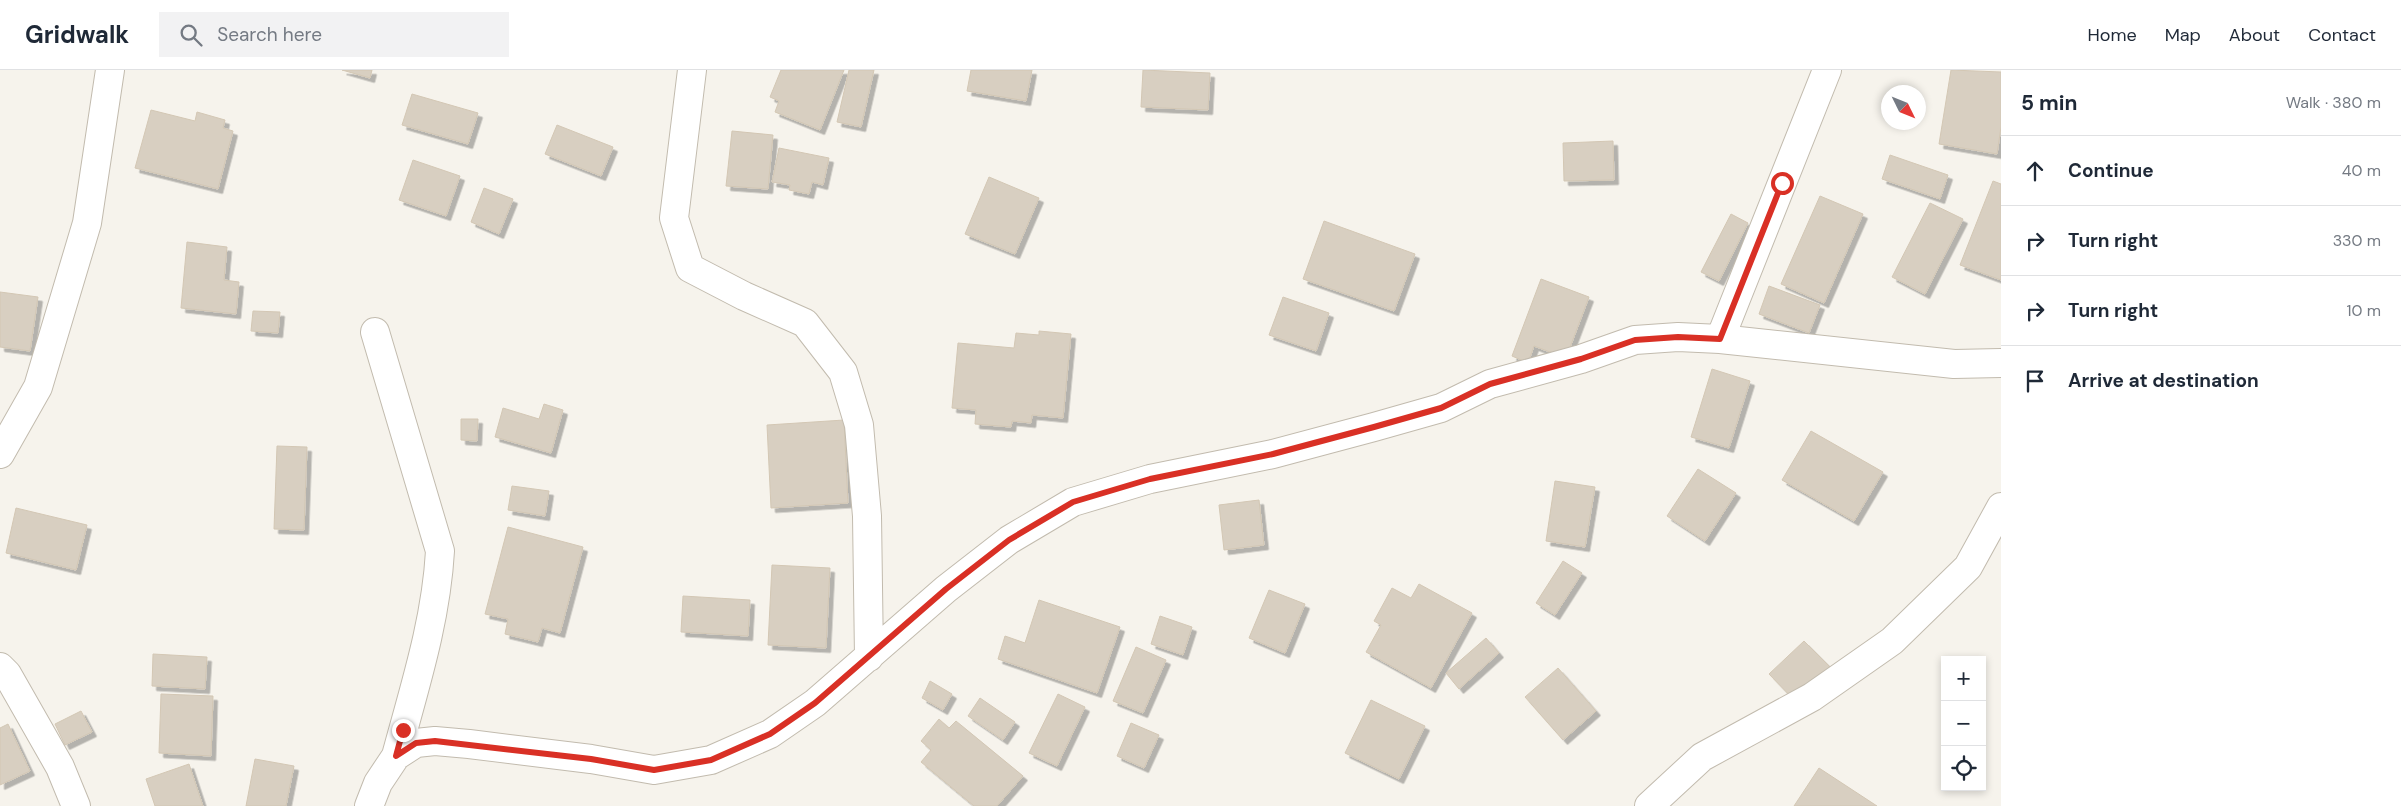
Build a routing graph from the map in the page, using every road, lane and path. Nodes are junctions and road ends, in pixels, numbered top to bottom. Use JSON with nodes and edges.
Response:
{"nodes":[{"id":1,"x":110,"y":70,"type":"edge"},
{"id":2,"x":692,"y":70,"type":"edge"},
{"id":3,"x":1827,"y":70,"type":"edge"},
{"id":4,"x":375,"y":332,"type":"dead end"},
{"id":5,"x":1720,"y":339,"type":"junction"},
{"id":6,"x":2001,"y":363,"type":"edge"},
{"id":7,"x":0,"y":454,"type":"edge"},
{"id":8,"x":2001,"y":507,"type":"edge"},
{"id":9,"x":869,"y":657,"type":"junction"},
{"id":10,"x":0,"y":667,"type":"edge"},
{"id":11,"x":396,"y":756,"type":"junction"},
{"id":12,"x":76,"y":806,"type":"edge"},
{"id":13,"x":369,"y":806,"type":"edge"},
{"id":14,"x":1649,"y":806,"type":"edge"}],
"edges":[{"from":1,"to":7,"type":"street"},
{"from":2,"to":9,"type":"street"},
{"from":3,"to":5,"type":"street"},
{"from":4,"to":11,"type":"street"},
{"from":5,"to":6,"type":"street"},
{"from":5,"to":9,"type":"street"},
{"from":8,"to":14,"type":"street"},
{"from":9,"to":11,"type":"street"},
{"from":10,"to":12,"type":"street"},
{"from":11,"to":13,"type":"street"}]}
